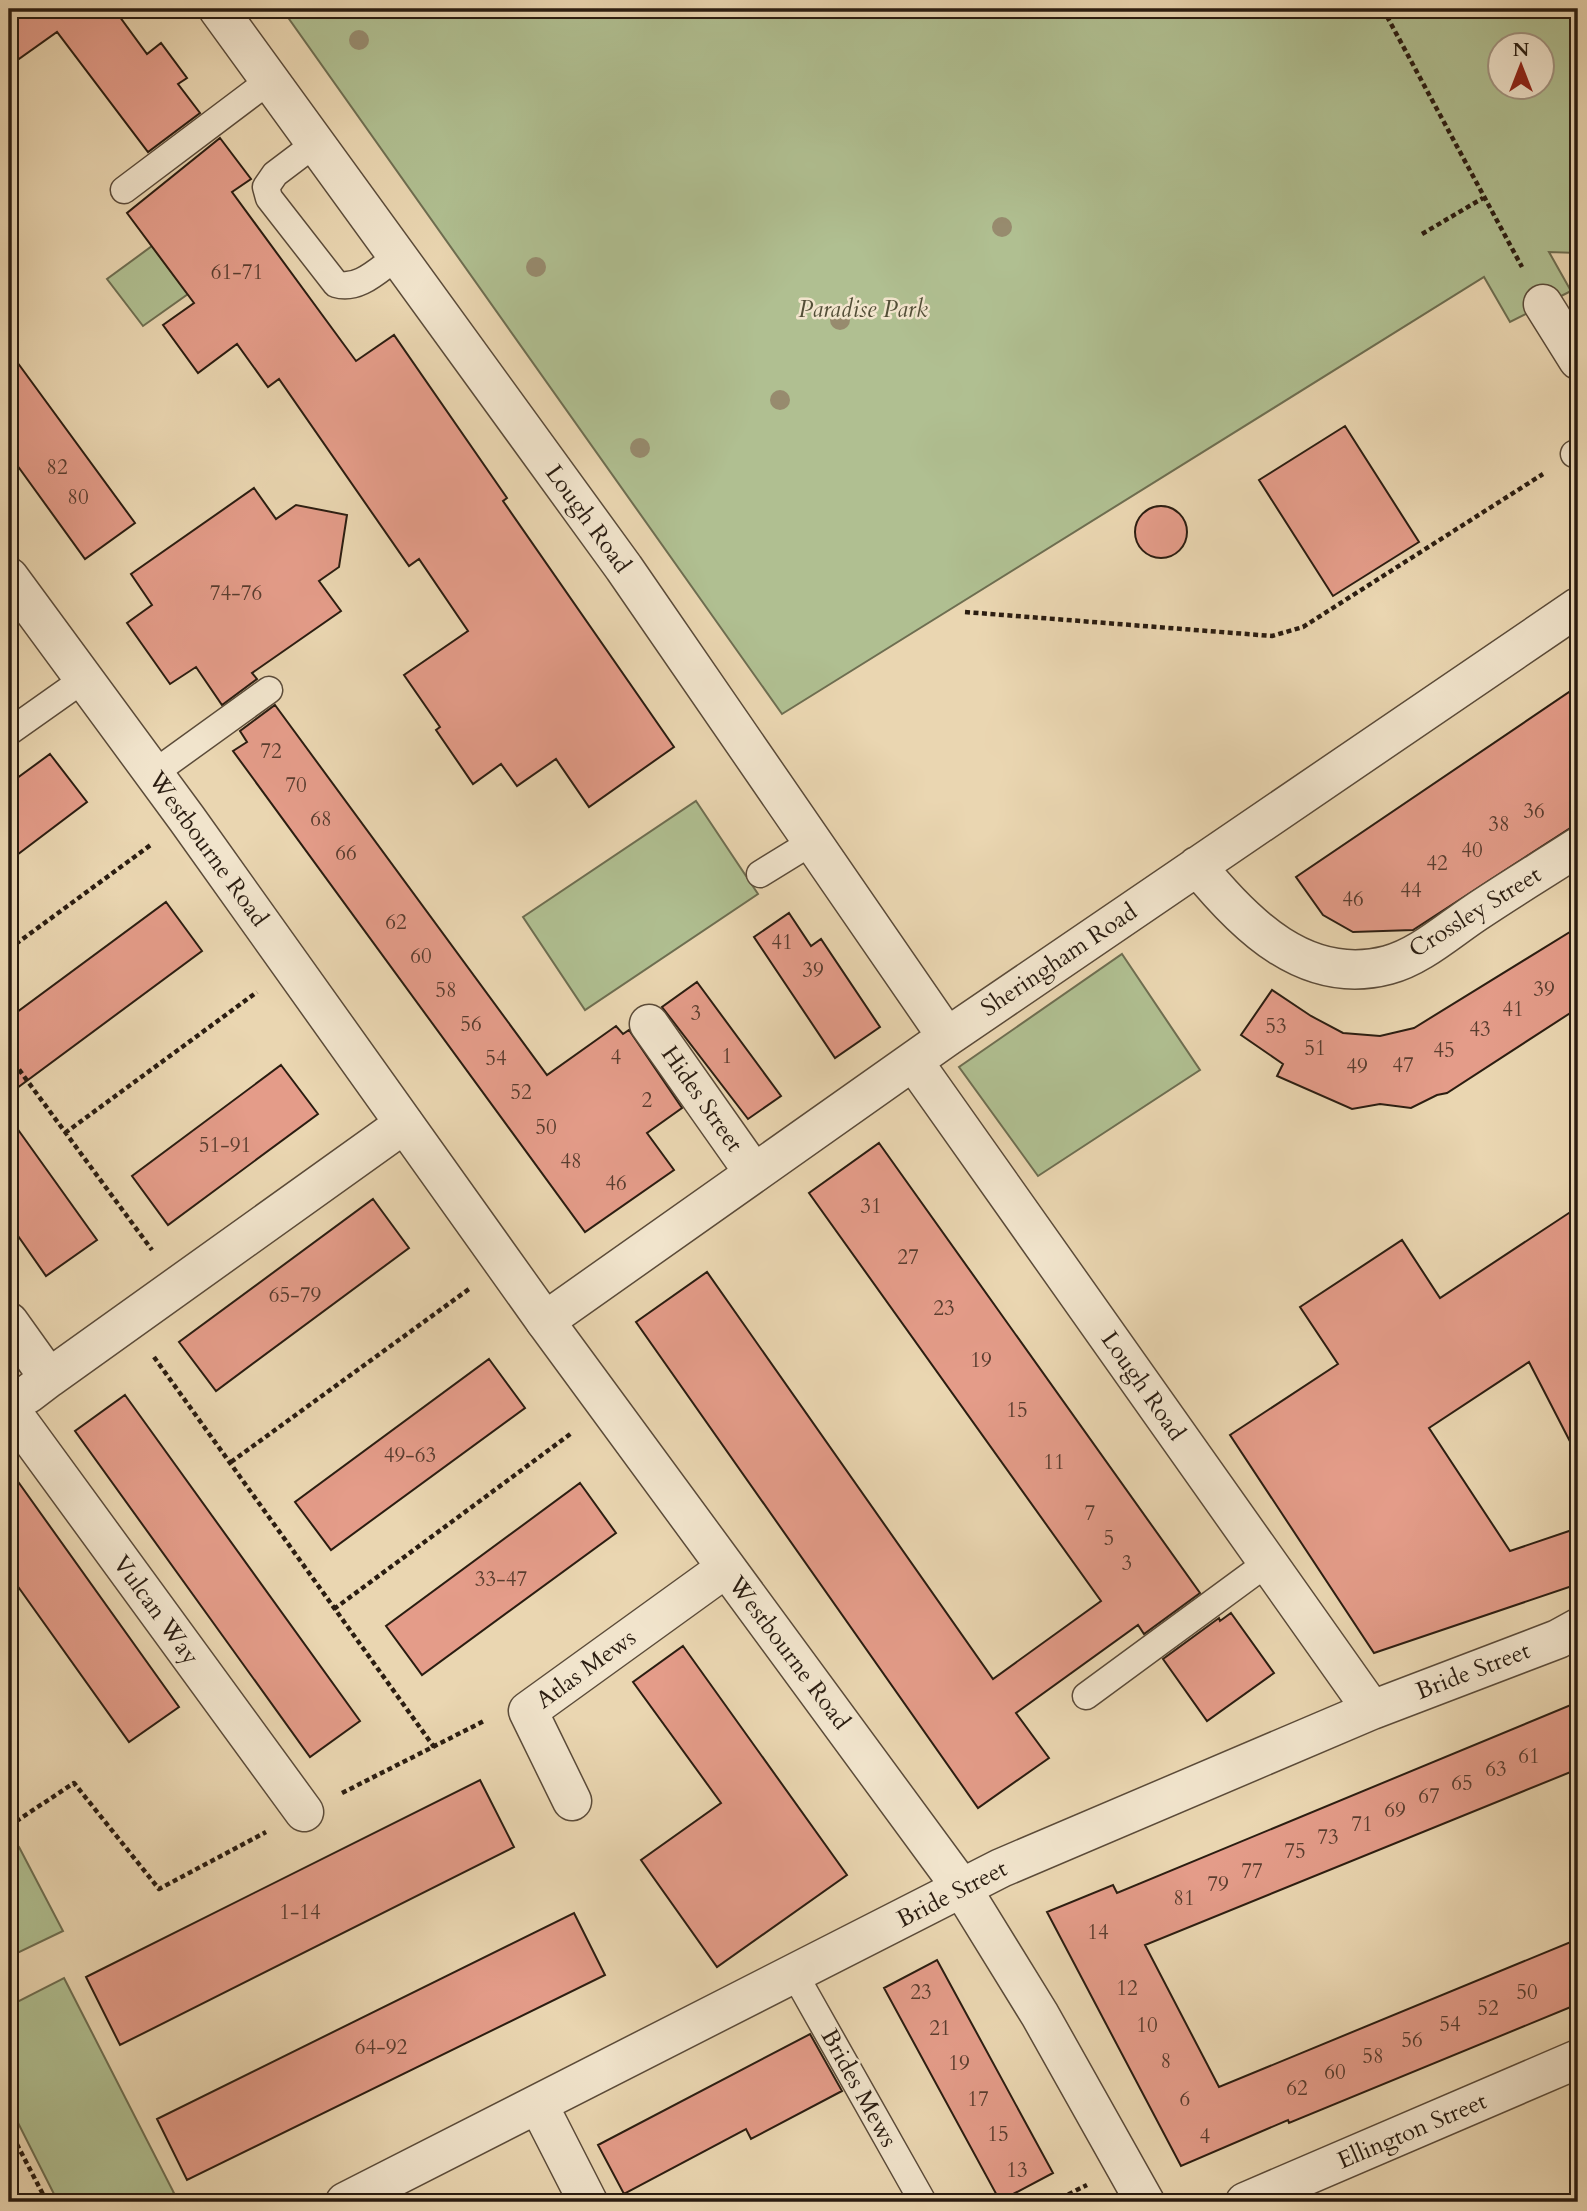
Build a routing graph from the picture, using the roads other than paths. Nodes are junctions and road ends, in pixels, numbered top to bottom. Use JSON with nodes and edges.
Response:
{"nodes":[{"id":1,"x":218,"y":9,"type":"edge"},
{"id":2,"x":270,"y":80,"type":"junction"},
{"id":3,"x":316,"y":144,"type":"junction"},
{"id":4,"x":124,"y":190,"type":"dead end"},
{"id":5,"x":398,"y":256,"type":"junction"},
{"id":6,"x":1544,"y":304,"type":"road end"},
{"id":7,"x":1578,"y":360,"type":"edge"},
{"id":8,"x":9,"y":578,"type":"edge"},
{"id":9,"x":1578,"y":607,"type":"edge"},
{"id":10,"x":84,"y":679,"type":"junction"},
{"id":11,"x":269,"y":690,"type":"dead end"},
{"id":12,"x":9,"y":733,"type":"edge"},
{"id":13,"x":154,"y":773,"type":"junction"},
{"id":14,"x":812,"y":842,"type":"junction"},
{"id":15,"x":1578,"y":847,"type":"edge"},
{"id":16,"x":1197,"y":866,"type":"junction"},
{"id":17,"x":760,"y":874,"type":"dead end"},
{"id":18,"x":649,"y":1024,"type":"dead end"},
{"id":19,"x":947,"y":1037,"type":"junction"},
{"id":20,"x":913,"y":1061,"type":"junction"},
{"id":21,"x":404,"y":1124,"type":"junction"},
{"id":22,"x":754,"y":1173,"type":"junction"},
{"id":23,"x":545,"y":1321,"type":"junction"},
{"id":24,"x":9,"y":1322,"type":"edge"},
{"id":25,"x":49,"y":1378,"type":"junction"},
{"id":26,"x":9,"y":1408,"type":"edge"},
{"id":27,"x":1267,"y":1563,"type":"junction"},
{"id":28,"x":726,"y":1568,"type":"junction"},
{"id":29,"x":1578,"y":1628,"type":"edge"},
{"id":30,"x":1086,"y":1696,"type":"dead end"},
{"id":31,"x":1372,"y":1710,"type":"junction"},
{"id":32,"x":572,"y":1801,"type":"dead end"},
{"id":33,"x":304,"y":1812,"type":"dead end"},
{"id":34,"x":961,"y":1887,"type":"junction"},
{"id":35,"x":795,"y":1975,"type":"junction"},
{"id":36,"x":1578,"y":2059,"type":"edge"},
{"id":37,"x":539,"y":2106,"type":"junction"},
{"id":38,"x":345,"y":2202,"type":"edge"},
{"id":39,"x":587,"y":2202,"type":"edge"},
{"id":40,"x":923,"y":2202,"type":"edge"},
{"id":41,"x":1145,"y":2202,"type":"edge"},
{"id":42,"x":1245,"y":2202,"type":"edge"}],
"edges":[{"from":1,"to":2,"type":"street","name":"Lough Road"},
{"from":2,"to":3,"type":"street","name":"Lough Road"},
{"from":2,"to":4,"type":"lane"},
{"from":3,"to":5,"type":"street","name":"Lough Road"},
{"from":3,"to":5,"type":"lane"},
{"from":5,"to":14,"type":"street","name":"Lough Road"},
{"from":6,"to":7,"type":"street"},
{"from":8,"to":10,"type":"street","name":"Westbourne Road"},
{"from":9,"to":16,"type":"street","name":"Sheringham Road"},
{"from":10,"to":12,"type":"lane"},
{"from":10,"to":13,"type":"street","name":"Westbourne Road"},
{"from":11,"to":13,"type":"lane"},
{"from":13,"to":21,"type":"street","name":"Westbourne Road"},
{"from":14,"to":17,"type":"lane"},
{"from":14,"to":19,"type":"street","name":"Lough Road"},
{"from":15,"to":16,"type":"street","name":"Crossley Street"},
{"from":16,"to":19,"type":"street","name":"Sheringham Road"},
{"from":18,"to":22,"type":"street","name":"Hides Street"},
{"from":19,"to":20,"type":"street","name":"Sheringham Road"},
{"from":20,"to":22,"type":"street","name":"Sheringham Road"},
{"from":20,"to":27,"type":"street","name":"Lough Road"},
{"from":21,"to":23,"type":"street","name":"Westbourne Road"},
{"from":21,"to":25,"type":"street"},
{"from":22,"to":23,"type":"street","name":"Sheringham Road"},
{"from":23,"to":28,"type":"street","name":"Westbourne Road"},
{"from":24,"to":25,"type":"street"},
{"from":25,"to":26,"type":"street","name":"Vulcan Way"},
{"from":26,"to":33,"type":"street","name":"Vulcan Way"},
{"from":27,"to":30,"type":"lane"},
{"from":27,"to":31,"type":"street","name":"Lough Road"},
{"from":28,"to":32,"type":"street","name":"Atlas Mews"},
{"from":28,"to":34,"type":"street","name":"Westbourne Road"},
{"from":29,"to":31,"type":"street","name":"Bride Street"},
{"from":31,"to":34,"type":"street","name":"Bride Street"},
{"from":34,"to":35,"type":"street","name":"Bride Street"},
{"from":34,"to":41,"type":"street","name":"Westbourne Road"},
{"from":35,"to":37,"type":"street","name":"Bride Street"},
{"from":35,"to":40,"type":"lane","name":"Brides Mews"},
{"from":36,"to":42,"type":"street","name":"Ellington Street"},
{"from":37,"to":38,"type":"street","name":"Bride Street"},
{"from":37,"to":39,"type":"street"}]}
